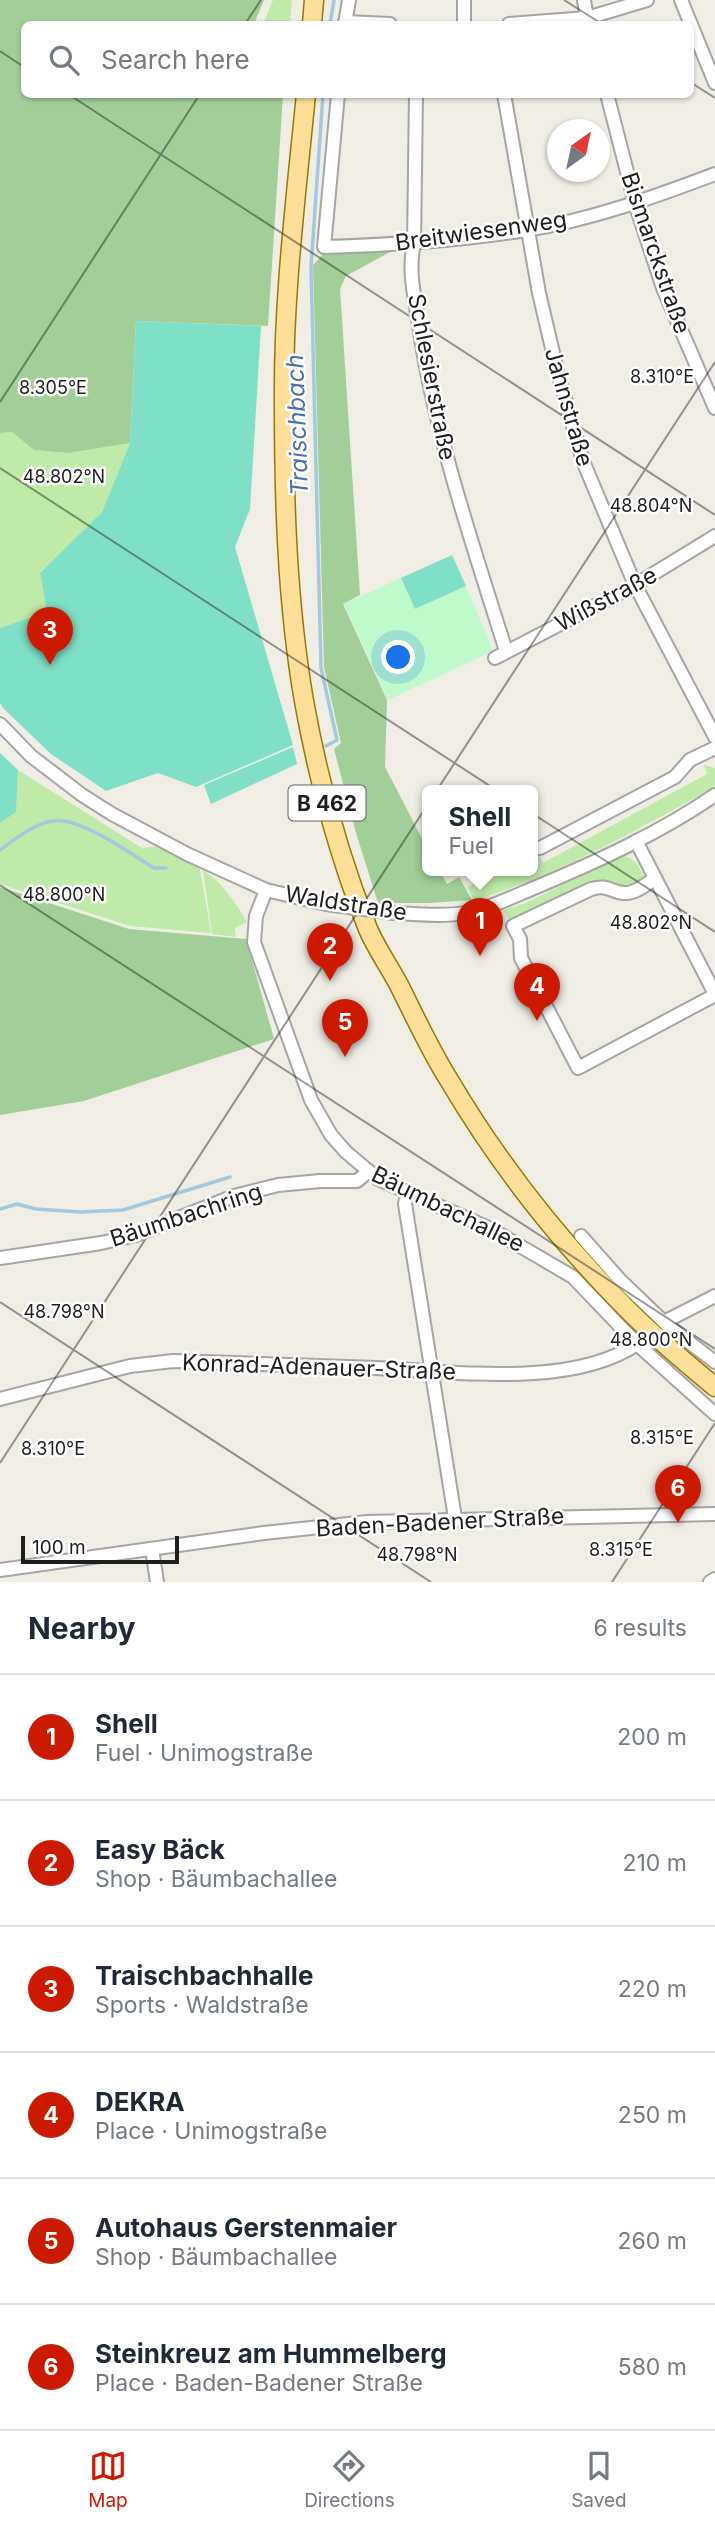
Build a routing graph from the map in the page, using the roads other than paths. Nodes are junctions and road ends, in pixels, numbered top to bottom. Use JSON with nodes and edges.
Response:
{"nodes":[{"id":1,"x":314,"y":0,"type":"edge"},
{"id":2,"x":349,"y":0,"type":"edge"},
{"id":3,"x":464,"y":0,"type":"edge"},
{"id":4,"x":584,"y":0,"type":"edge"},
{"id":5,"x":647,"y":0,"type":"edge"},
{"id":6,"x":681,"y":0,"type":"edge"},
{"id":7,"x":312,"y":21,"type":"edge"},
{"id":8,"x":345,"y":21,"type":"edge"},
{"id":9,"x":464,"y":21,"type":"edge"},
{"id":10,"x":588,"y":21,"type":"edge"},
{"id":11,"x":690,"y":21,"type":"edge"},
{"id":12,"x":694,"y":32,"type":"edge"},
{"id":13,"x":715,"y":83,"type":"edge"},
{"id":14,"x":306,"y":98,"type":"edge"},
{"id":15,"x":338,"y":98,"type":"edge"},
{"id":16,"x":416,"y":98,"type":"edge"},
{"id":17,"x":505,"y":98,"type":"edge"},
{"id":18,"x":608,"y":98,"type":"edge"},
{"id":19,"x":715,"y":174,"type":"edge"},
{"id":20,"x":635,"y":203,"type":"junction"},
{"id":21,"x":528,"y":230,"type":"junction"},
{"id":22,"x":414,"y":244,"type":"junction"},
{"id":23,"x":715,"y":408,"type":"edge"},
{"id":24,"x":715,"y":537,"type":"edge"},
{"id":25,"x":635,"y":585,"type":"junction"},
{"id":26,"x":500,"y":655,"type":"joint"},
{"id":27,"x":0,"y":724,"type":"edge"},
{"id":28,"x":715,"y":737,"type":"edge"},
{"id":29,"x":715,"y":748,"type":"edge"},
{"id":30,"x":715,"y":795,"type":"edge"},
{"id":31,"x":636,"y":841,"type":"junction"},
{"id":32,"x":540,"y":848,"type":"dead end"},
{"id":33,"x":655,"y":878,"type":"junction"},
{"id":34,"x":266,"y":890,"type":"junction"},
{"id":35,"x":715,"y":995,"type":"edge"},
{"id":36,"x":369,"y":1171,"type":"junction"},
{"id":37,"x":407,"y":1193,"type":"junction"},
{"id":38,"x":581,"y":1236,"type":"dead end"},
{"id":39,"x":0,"y":1258,"type":"edge"},
{"id":40,"x":715,"y":1296,"type":"edge"},
{"id":41,"x":664,"y":1322,"type":"junction"},
{"id":42,"x":636,"y":1344,"type":"junction"},
{"id":43,"x":715,"y":1362,"type":"edge"},
{"id":44,"x":432,"y":1371,"type":"junction"},
{"id":45,"x":715,"y":1387,"type":"edge"},
{"id":46,"x":0,"y":1399,"type":"edge"},
{"id":47,"x":715,"y":1413,"type":"edge"},
{"id":48,"x":715,"y":1514,"type":"edge"},
{"id":49,"x":455,"y":1518,"type":"junction"},
{"id":50,"x":152,"y":1549,"type":"junction"},
{"id":51,"x":0,"y":1570,"type":"edge"},
{"id":52,"x":715,"y":1579,"type":"edge"},
{"id":53,"x":157,"y":1582,"type":"edge"},
{"id":54,"x":710,"y":1582,"type":"edge"}],
"edges":[{"from":1,"to":7,"type":"main road"},
{"from":2,"to":8,"type":"street"},
{"from":3,"to":9,"type":"street"},
{"from":4,"to":10,"type":"street"},
{"from":5,"to":10,"type":"street"},
{"from":6,"to":11,"type":"street"},
{"from":12,"to":13,"type":"street"},
{"from":14,"to":45,"type":"main road","number":"B 462"},
{"from":15,"to":22,"type":"street","name":"Breitwiesenweg"},
{"from":16,"to":22,"type":"street","name":"Schlesierstraße"},
{"from":17,"to":21,"type":"street","name":"Jahnstraße"},
{"from":18,"to":20,"type":"street","name":"Bismarckstraße"},
{"from":19,"to":20,"type":"street","name":"Breitwiesenweg"},
{"from":20,"to":21,"type":"street","name":"Breitwiesenweg"},
{"from":20,"to":23,"type":"street","name":"Bismarckstraße"},
{"from":21,"to":22,"type":"street","name":"Breitwiesenweg"},
{"from":21,"to":25,"type":"street","name":"Jahnstraße"},
{"from":22,"to":26,"type":"street","name":"Schlesierstraße"},
{"from":24,"to":25,"type":"street","name":"Wißstraße"},
{"from":25,"to":26,"type":"street","name":"Wißstraße"},
{"from":25,"to":28,"type":"street","name":"Jahnstraße"},
{"from":27,"to":34,"type":"street","name":"Waldstraße"},
{"from":29,"to":32,"type":"street"},
{"from":30,"to":31,"type":"street","name":"Waldstraße"},
{"from":31,"to":33,"type":"street"},
{"from":31,"to":34,"type":"street","name":"Waldstraße","bridge":true},
{"from":33,"to":35,"type":"street"},
{"from":33,"to":35,"type":"street"},
{"from":34,"to":36,"type":"street","name":"Bäumbachallee"},
{"from":36,"to":37,"type":"street","name":"Bäumbachallee"},
{"from":36,"to":39,"type":"street","name":"Bäumbachring"},
{"from":37,"to":42,"type":"street","name":"Bäumbachallee"},
{"from":37,"to":44,"type":"street"},
{"from":38,"to":41,"type":"street"},
{"from":40,"to":41,"type":"street"},
{"from":41,"to":43,"type":"street"},
{"from":42,"to":44,"type":"street","name":"Konrad-Adenauer-Straße"},
{"from":42,"to":47,"type":"street","name":"Bäumbachallee"},
{"from":44,"to":46,"type":"street","name":"Konrad-Adenauer-Straße"},
{"from":44,"to":49,"type":"street"},
{"from":48,"to":49,"type":"street","name":"Baden-Badener Straße"},
{"from":49,"to":50,"type":"street","name":"Baden-Badener Straße"},
{"from":50,"to":51,"type":"street","name":"Baden-Badener Straße"},
{"from":50,"to":53,"type":"street"},
{"from":52,"to":54,"type":"street"}]}
